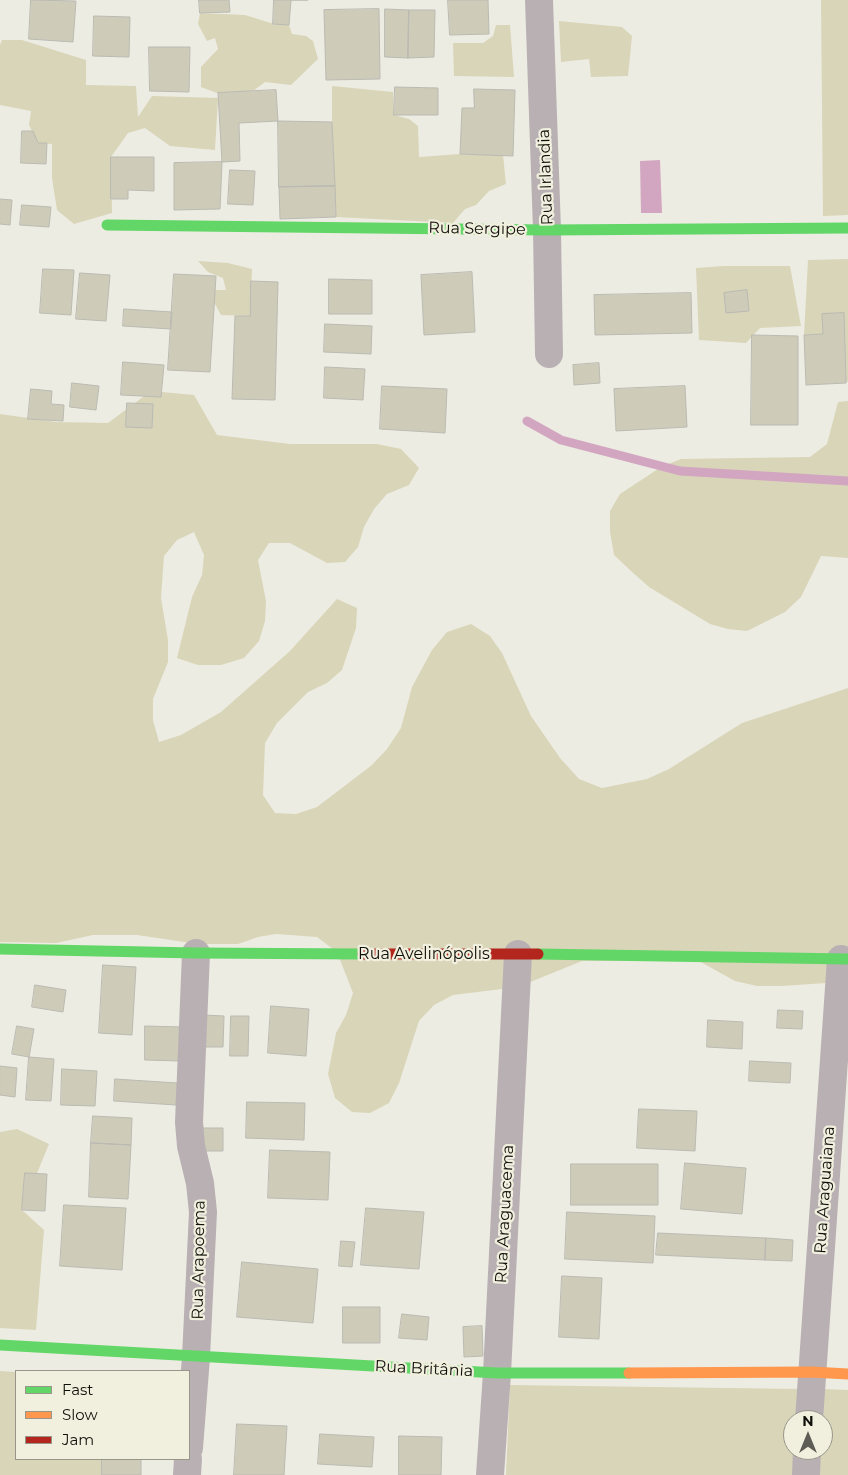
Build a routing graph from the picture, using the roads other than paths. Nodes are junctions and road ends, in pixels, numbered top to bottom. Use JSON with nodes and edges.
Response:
{"nodes":[{"id":1,"x":539,"y":0,"type":"edge"},
{"id":2,"x":107,"y":225,"type":"dead end"},
{"id":3,"x":848,"y":228,"type":"edge"},
{"id":4,"x":548,"y":230,"type":"junction"},
{"id":5,"x":549,"y":354,"type":"dead end"},
{"id":6,"x":0,"y":949,"type":"edge"},
{"id":7,"x":196,"y":953,"type":"junction"},
{"id":8,"x":518,"y":954,"type":"junction"},
{"id":9,"x":845,"y":959,"type":"edge"},
{"id":10,"x":0,"y":1345,"type":"edge"},
{"id":11,"x":196,"y":1357,"type":"junction"},
{"id":12,"x":812,"y":1372,"type":"junction"},
{"id":13,"x":497,"y":1373,"type":"junction"},
{"id":14,"x":848,"y":1374,"type":"edge"},
{"id":15,"x":810,"y":1410,"type":"edge"},
{"id":16,"x":190,"y":1435,"type":"edge"},
{"id":17,"x":188,"y":1460,"type":"edge"},
{"id":18,"x":807,"y":1460,"type":"edge"},
{"id":19,"x":186,"y":1475,"type":"edge"},
{"id":20,"x":490,"y":1475,"type":"edge"},
{"id":21,"x":806,"y":1475,"type":"edge"}],
"edges":[{"from":1,"to":4,"type":"street","name":"Rua Irlandia"},
{"from":2,"to":4,"type":"street","name":"Rua Sergipe"},
{"from":3,"to":4,"type":"street","name":"Rua Sergipe"},
{"from":4,"to":5,"type":"street","name":"Rua Irlandia"},
{"from":6,"to":7,"type":"street","name":"Rua Avelinópolis"},
{"from":7,"to":8,"type":"street","name":"Rua Avelinópolis"},
{"from":7,"to":11,"type":"street","name":"Rua Arapoema"},
{"from":8,"to":9,"type":"street","name":"Rua Avelinópolis"},
{"from":8,"to":13,"type":"street","name":"Rua Araguacema"},
{"from":9,"to":12,"type":"street","name":"Rua Araguaiana"},
{"from":10,"to":11,"type":"street","name":"Rua Britânia"},
{"from":11,"to":13,"type":"street","name":"Rua Britânia"},
{"from":11,"to":16,"type":"street","name":"Rua Arapoema"},
{"from":12,"to":13,"type":"street","name":"Rua Britânia"},
{"from":12,"to":14,"type":"street","name":"Rua Britânia"},
{"from":12,"to":15,"type":"street","name":"Rua Araguaiana"},
{"from":13,"to":20,"type":"street","name":"Rua Araguacema"},
{"from":17,"to":19,"type":"street"},
{"from":18,"to":21,"type":"street"}]}
